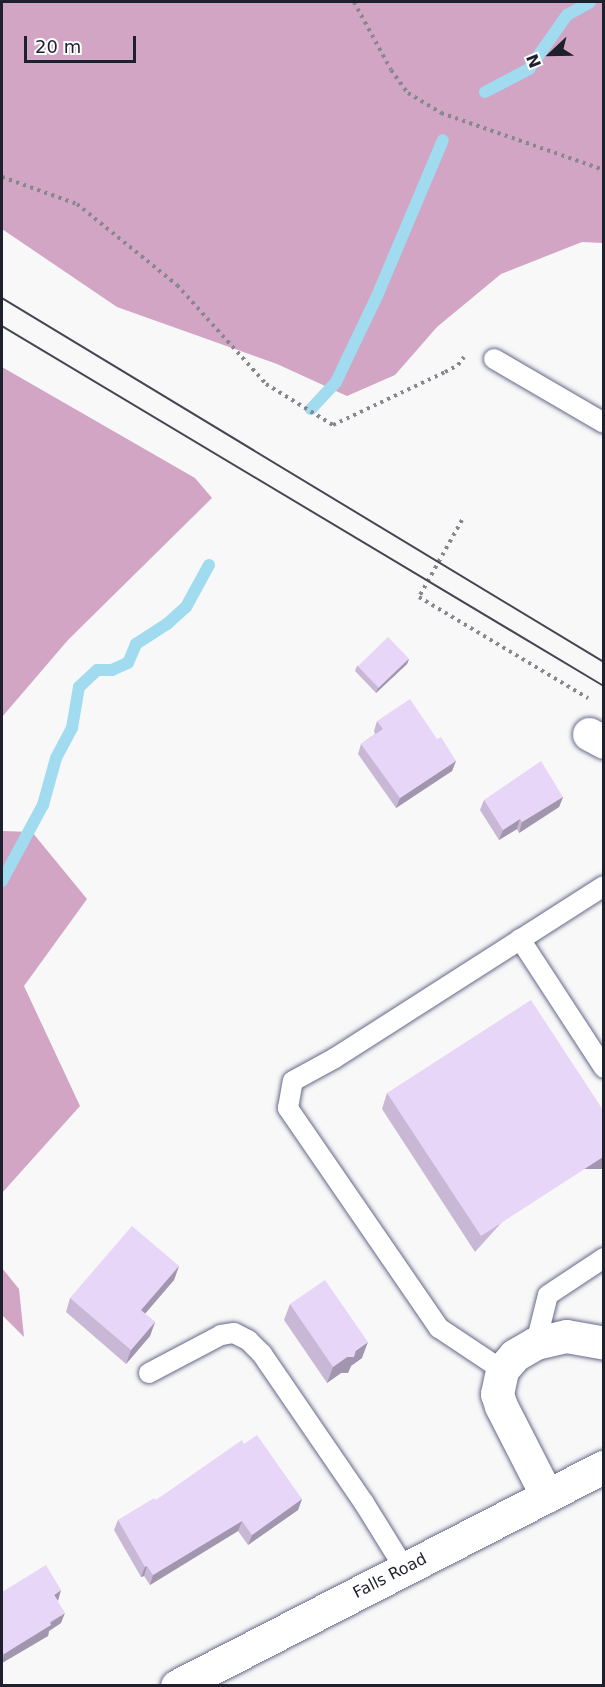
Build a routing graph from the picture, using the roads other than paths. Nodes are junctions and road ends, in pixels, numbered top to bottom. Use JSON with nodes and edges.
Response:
{"nodes":[{"id":1,"x":494,"y":359,"type":"dead end"},
{"id":2,"x":603,"y":423,"type":"edge"},
{"id":3,"x":603,"y":886,"type":"edge"},
{"id":4,"x":520,"y":939,"type":"junction"},
{"id":5,"x":601,"y":1058,"type":"edge"},
{"id":6,"x":603,"y":1258,"type":"edge"},
{"id":7,"x":536,"y":1343,"type":"junction"},
{"id":8,"x":603,"y":1343,"type":"edge"},
{"id":9,"x":502,"y":1370,"type":"junction"},
{"id":10,"x":149,"y":1373,"type":"dead end"},
{"id":11,"x":603,"y":1467,"type":"edge"},
{"id":12,"x":547,"y":1496,"type":"junction"},
{"id":13,"x":405,"y":1569,"type":"junction"},
{"id":14,"x":177,"y":1686,"type":"edge"}],
"edges":[{"from":1,"to":2,"type":"lane"},
{"from":3,"to":4,"type":"lane"},
{"from":4,"to":5,"type":"lane"},
{"from":4,"to":9,"type":"lane"},
{"from":6,"to":7,"type":"lane"},
{"from":7,"to":8,"type":"main road"},
{"from":7,"to":9,"type":"main road"},
{"from":9,"to":12,"type":"main road"},
{"from":10,"to":13,"type":"lane"},
{"from":11,"to":12,"type":"main road","name":"Falls Road"},
{"from":12,"to":13,"type":"main road","name":"Falls Road"},
{"from":13,"to":14,"type":"main road","name":"Falls Road"}]}
